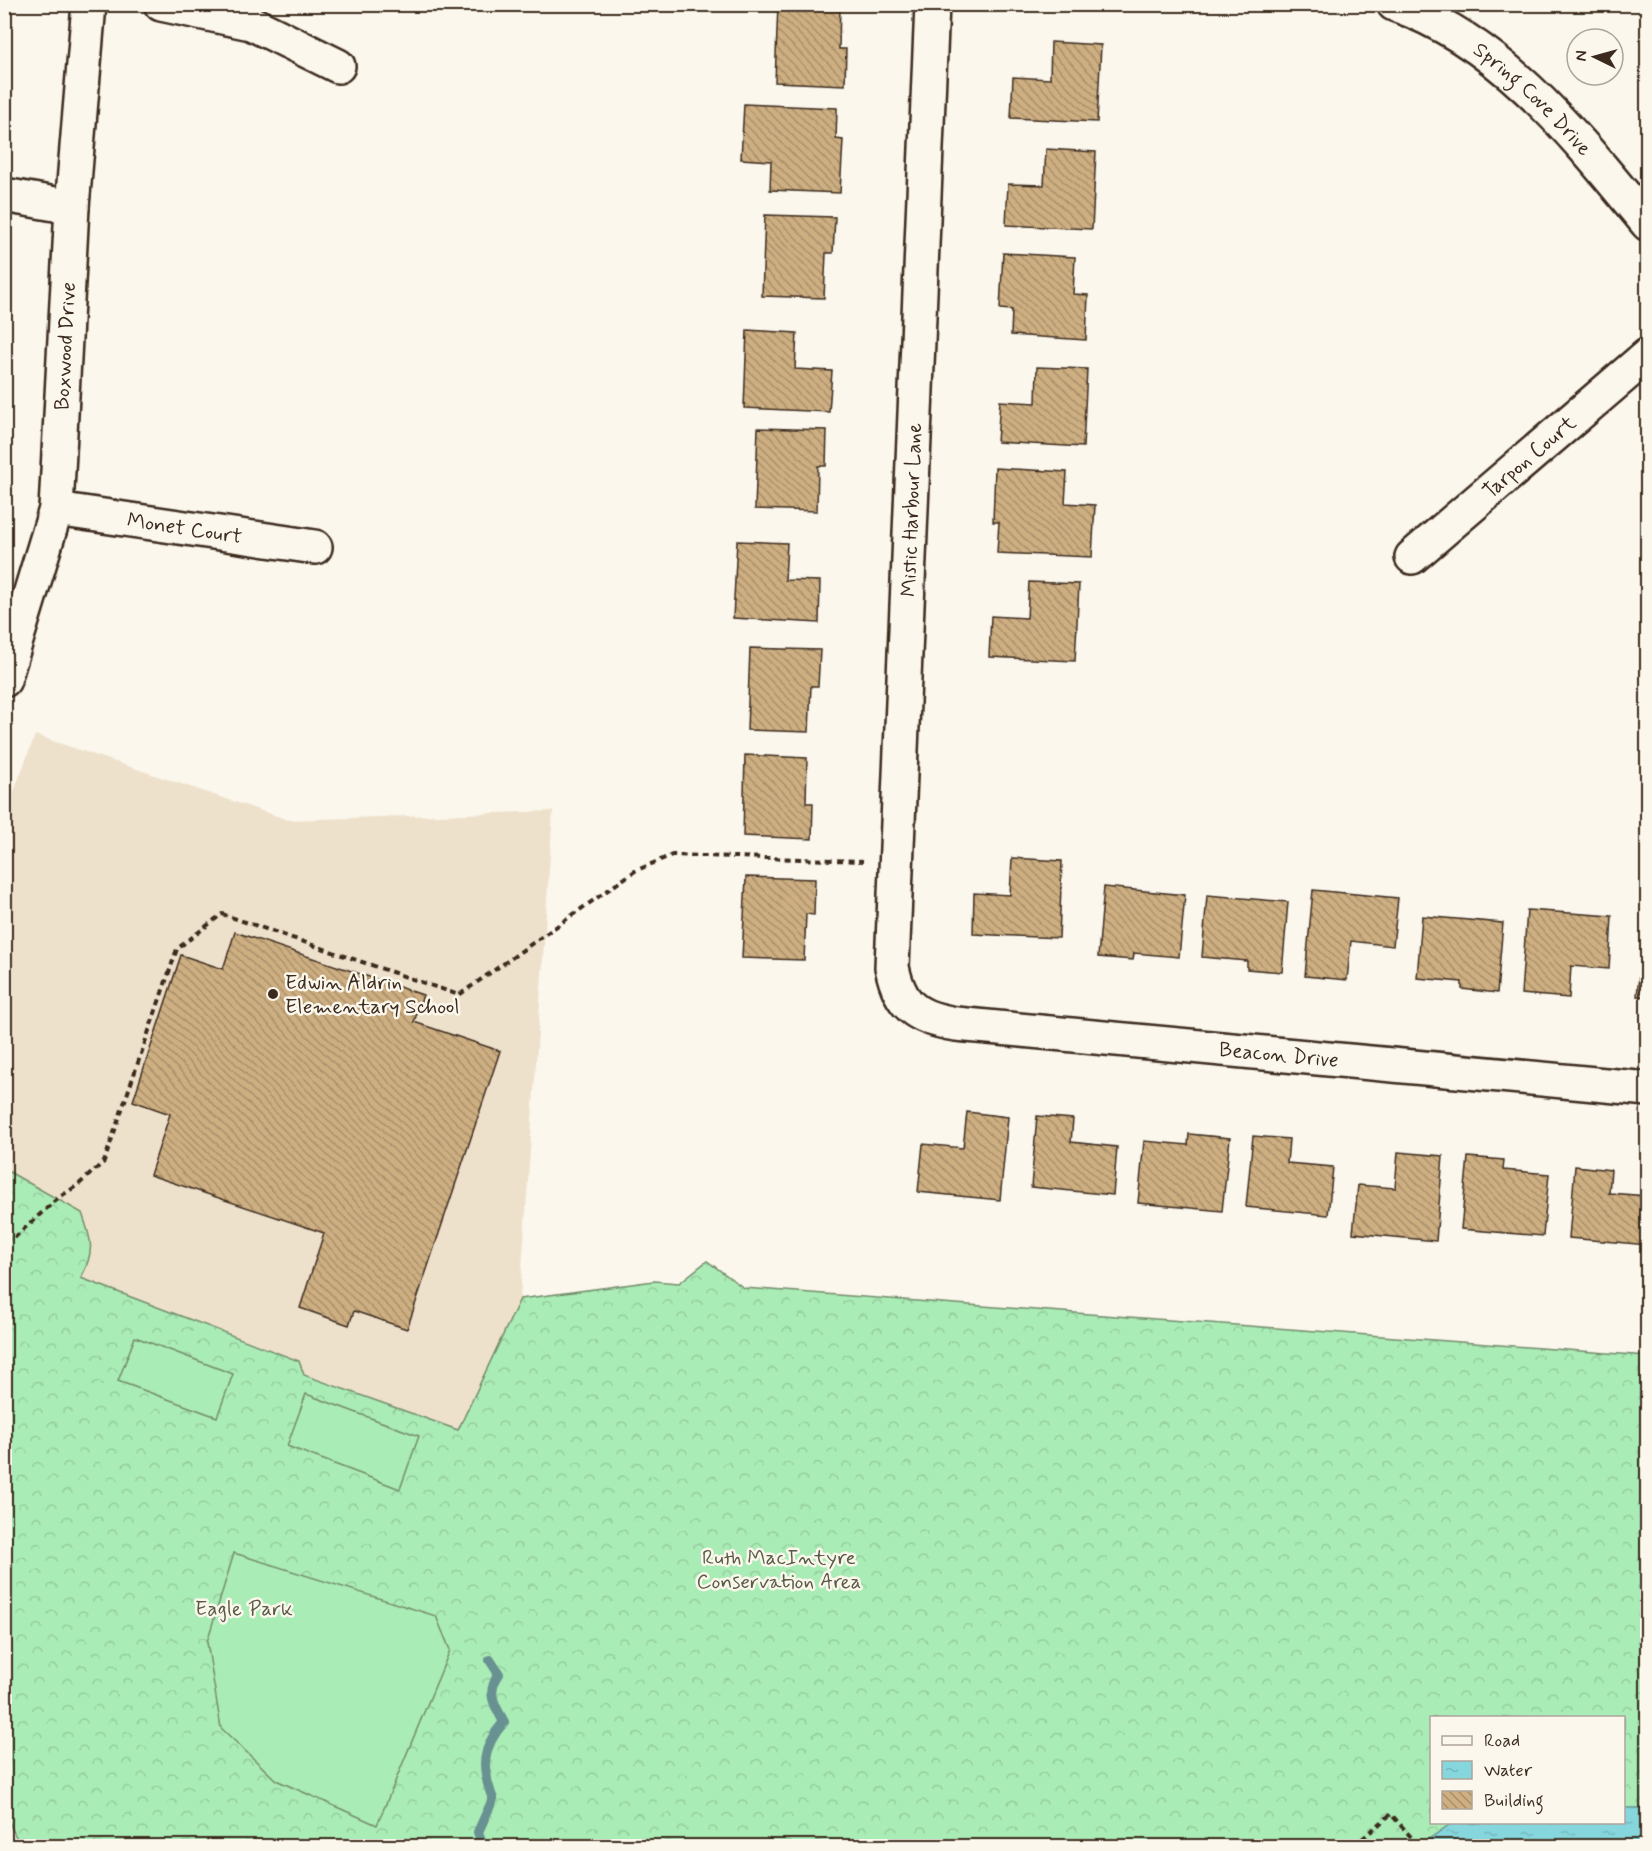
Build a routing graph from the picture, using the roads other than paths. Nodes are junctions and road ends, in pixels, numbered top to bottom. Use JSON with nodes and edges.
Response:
{"nodes":[{"id":1,"x":89,"y":4,"type":"edge"},
{"id":2,"x":161,"y":4,"type":"edge"},
{"id":3,"x":932,"y":4,"type":"edge"},
{"id":4,"x":1394,"y":4,"type":"edge"},
{"id":5,"x":338,"y":66,"type":"dead end"},
{"id":6,"x":4,"y":195,"type":"edge"},
{"id":7,"x":72,"y":207,"type":"junction"},
{"id":8,"x":1647,"y":224,"type":"edge"},
{"id":9,"x":1647,"y":356,"type":"edge"},
{"id":10,"x":56,"y":510,"type":"junction"},
{"id":11,"x":315,"y":547,"type":"dead end"},
{"id":12,"x":1412,"y":557,"type":"dead end"},
{"id":13,"x":4,"y":680,"type":"edge"},
{"id":14,"x":911,"y":1010,"type":"joint"},
{"id":15,"x":1647,"y":1089,"type":"edge"}],
"edges":[{"from":1,"to":7,"type":"street","name":"Boxwood Drive"},
{"from":2,"to":5,"type":"street"},
{"from":3,"to":14,"type":"street","name":"Mistic Harbour Lane"},
{"from":4,"to":8,"type":"street","name":"Spring Cove Drive"},
{"from":6,"to":7,"type":"street"},
{"from":7,"to":10,"type":"street","name":"Boxwood Drive"},
{"from":9,"to":12,"type":"street","name":"Tarpon Court"},
{"from":10,"to":11,"type":"street","name":"Monet Court"},
{"from":10,"to":13,"type":"street","name":"Boxwood Drive"},
{"from":14,"to":15,"type":"street","name":"Beacon Drive"}]}
